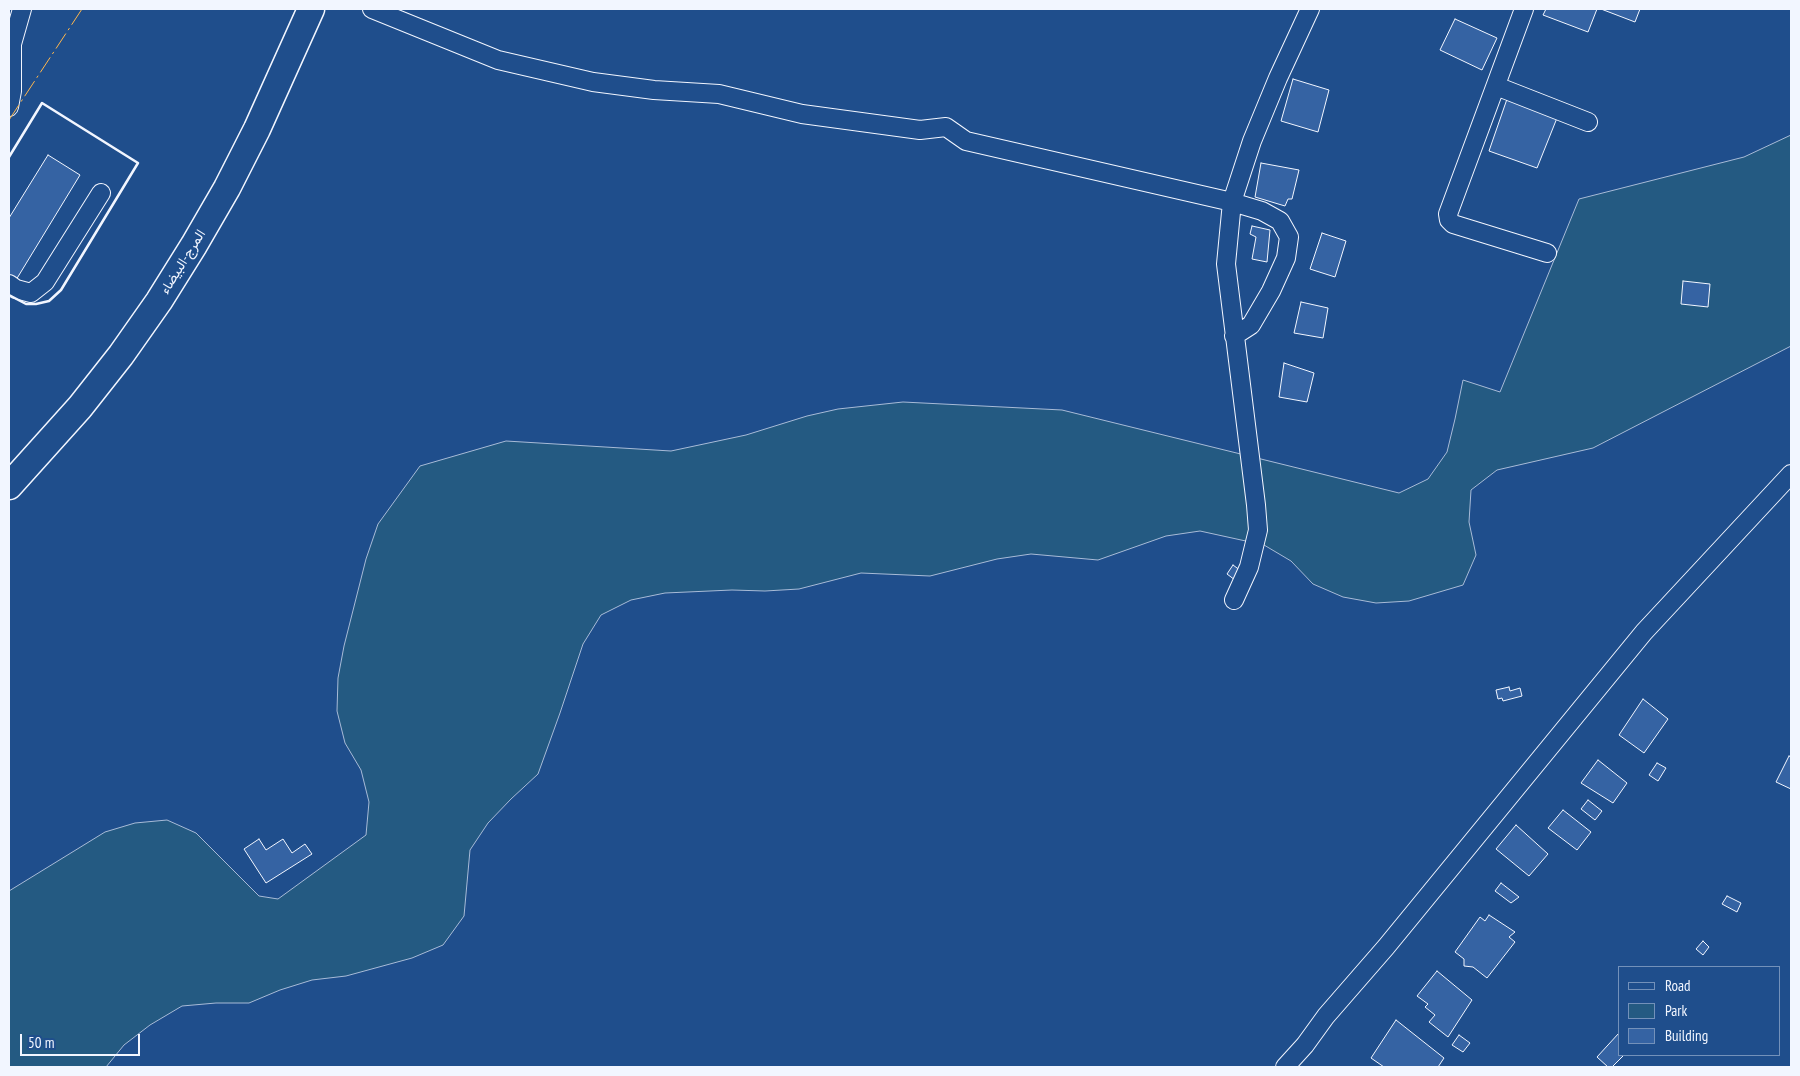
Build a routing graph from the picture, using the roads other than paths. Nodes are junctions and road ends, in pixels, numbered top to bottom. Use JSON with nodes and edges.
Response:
{"nodes":[{"id":1,"x":22,"y":9,"type":"edge"},
{"id":2,"x":310,"y":9,"type":"edge"},
{"id":3,"x":372,"y":9,"type":"edge"},
{"id":4,"x":1310,"y":9,"type":"edge"},
{"id":5,"x":1524,"y":9,"type":"edge"},
{"id":6,"x":1496,"y":86,"type":"junction"},
{"id":7,"x":9,"y":107,"type":"edge"},
{"id":8,"x":1588,"y":122,"type":"dead end"},
{"id":9,"x":101,"y":193,"type":"dead end"},
{"id":10,"x":1232,"y":202,"type":"junction"},
{"id":11,"x":1547,"y":253,"type":"dead end"},
{"id":12,"x":9,"y":284,"type":"edge"},
{"id":13,"x":1234,"y":336,"type":"junction"},
{"id":14,"x":1791,"y":474,"type":"edge"},
{"id":15,"x":9,"y":486,"type":"edge"},
{"id":16,"x":1234,"y":600,"type":"dead end"},
{"id":17,"x":1285,"y":1067,"type":"edge"}],
"edges":[{"from":1,"to":7,"type":"street"},
{"from":2,"to":15,"type":"highway","name":"المرج-البيضاء"},
{"from":3,"to":10,"type":"street"},
{"from":4,"to":10,"type":"street"},
{"from":5,"to":6,"type":"street"},
{"from":6,"to":8,"type":"street"},
{"from":6,"to":11,"type":"street"},
{"from":9,"to":12,"type":"street"},
{"from":10,"to":13,"type":"street"},
{"from":10,"to":13,"type":"street"},
{"from":13,"to":16,"type":"street"},
{"from":14,"to":17,"type":"street"}]}
